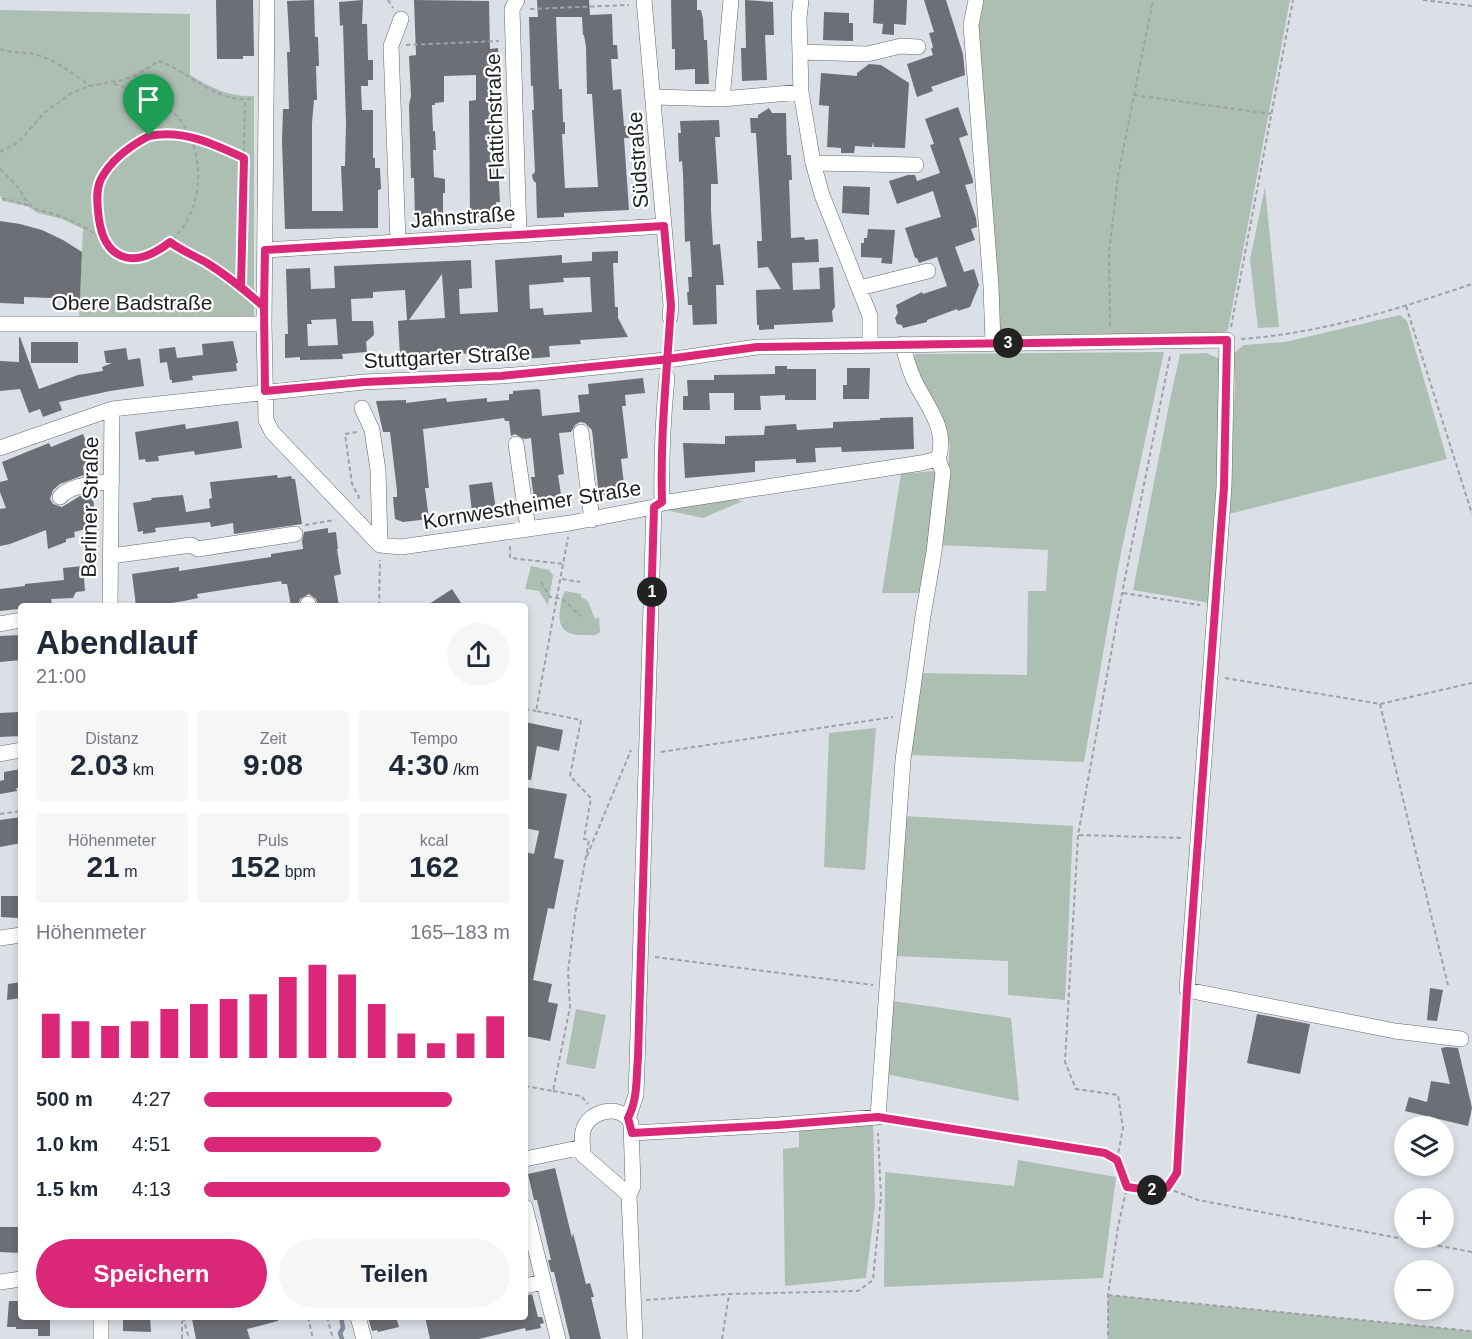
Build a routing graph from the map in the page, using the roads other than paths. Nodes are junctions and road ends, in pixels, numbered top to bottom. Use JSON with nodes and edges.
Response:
{"nodes":[{"id":1,"x":267,"y":0,"type":"edge"},
{"id":2,"x":731,"y":0,"type":"edge"},
{"id":3,"x":801,"y":0,"type":"edge"},
{"id":4,"x":976,"y":0,"type":"edge"},
{"id":5,"x":644,"y":2,"type":"edge"},
{"id":6,"x":514,"y":5,"type":"edge"},
{"id":7,"x":400,"y":19,"type":"dead end"},
{"id":8,"x":918,"y":47,"type":"dead end"},
{"id":9,"x":800,"y":52,"type":"junction"},
{"id":10,"x":801,"y":93,"type":"junction"},
{"id":11,"x":654,"y":97,"type":"junction"},
{"id":12,"x":722,"y":99,"type":"junction"},
{"id":13,"x":813,"y":163,"type":"junction"},
{"id":14,"x":916,"y":165,"type":"dead end"},
{"id":15,"x":664,"y":226,"type":"junction"},
{"id":16,"x":519,"y":234,"type":"junction"},
{"id":17,"x":398,"y":242,"type":"junction"},
{"id":18,"x":265,"y":250,"type":"junction"},
{"id":19,"x":928,"y":271,"type":"dead end"},
{"id":20,"x":859,"y":288,"type":"junction"},
{"id":21,"x":670,"y":317,"type":"road end"},
{"id":22,"x":0,"y":324,"type":"edge"},
{"id":23,"x":264,"y":324,"type":"junction"},
{"id":24,"x":993,"y":343,"type":"junction"},
{"id":25,"x":870,"y":344,"type":"junction"},
{"id":26,"x":903,"y":344,"type":"junction"},
{"id":27,"x":667,"y":376,"type":"road end"},
{"id":28,"x":265,"y":391,"type":"junction"},
{"id":29,"x":362,"y":408,"type":"dead end"},
{"id":30,"x":112,"y":409,"type":"junction"},
{"id":31,"x":580,"y":432,"type":"dead end"},
{"id":32,"x":516,"y":444,"type":"dead end"},
{"id":33,"x":0,"y":448,"type":"edge"},
{"id":34,"x":938,"y":459,"type":"junction"},
{"id":35,"x":112,"y":482,"type":"junction"},
{"id":36,"x":60,"y":498,"type":"dead end"},
{"id":37,"x":658,"y":505,"type":"junction"},
{"id":38,"x":592,"y":520,"type":"junction"},
{"id":39,"x":528,"y":528,"type":"junction"},
{"id":40,"x":295,"y":534,"type":"road end"},
{"id":41,"x":380,"y":545,"type":"junction"},
{"id":42,"x":111,"y":556,"type":"junction"},
{"id":43,"x":110,"y":603,"type":"edge"},
{"id":44,"x":18,"y":621,"type":"edge"},
{"id":45,"x":0,"y":624,"type":"edge"},
{"id":46,"x":18,"y":751,"type":"edge"},
{"id":47,"x":0,"y":754,"type":"edge"},
{"id":48,"x":18,"y":935,"type":"edge"},
{"id":49,"x":0,"y":938,"type":"edge"},
{"id":50,"x":1461,"y":1039,"type":"dead end"},
{"id":51,"x":630,"y":1126,"type":"junction"},
{"id":52,"x":583,"y":1147,"type":"junction"},
{"id":53,"x":528,"y":1158,"type":"edge"},
{"id":54,"x":629,"y":1195,"type":"junction"},
{"id":55,"x":528,"y":1220,"type":"edge"},
{"id":56,"x":18,"y":1279,"type":"edge"},
{"id":57,"x":0,"y":1282,"type":"edge"},
{"id":58,"x":543,"y":1282,"type":"junction"},
{"id":59,"x":528,"y":1285,"type":"edge"},
{"id":60,"x":100,"y":1320,"type":"edge"},
{"id":61,"x":359,"y":1320,"type":"edge"},
{"id":62,"x":101,"y":1339,"type":"edge"},
{"id":63,"x":363,"y":1339,"type":"edge"},
{"id":64,"x":558,"y":1339,"type":"edge"},
{"id":65,"x":635,"y":1339,"type":"edge"}],
"edges":[{"from":1,"to":18,"type":"street"},
{"from":2,"to":12,"type":"street"},
{"from":3,"to":9,"type":"street"},
{"from":4,"to":24,"type":"street"},
{"from":5,"to":11,"type":"street","name":"Südstraße"},
{"from":6,"to":16,"type":"street","name":"Flattichstraße"},
{"from":7,"to":17,"type":"street"},
{"from":8,"to":9,"type":"street"},
{"from":9,"to":10,"type":"street"},
{"from":10,"to":12,"type":"street"},
{"from":10,"to":13,"type":"street"},
{"from":11,"to":12,"type":"street"},
{"from":11,"to":15,"type":"street","name":"Südstraße"},
{"from":13,"to":14,"type":"street"},
{"from":13,"to":20,"type":"street"},
{"from":15,"to":16,"type":"street","name":"Jahnstraße"},
{"from":15,"to":21,"type":"street","name":"Südstraße"},
{"from":16,"to":17,"type":"street","name":"Jahnstraße"},
{"from":17,"to":18,"type":"street","name":"Jahnstraße"},
{"from":18,"to":23,"type":"street"},
{"from":19,"to":20,"type":"street"},
{"from":20,"to":25,"type":"street"},
{"from":22,"to":23,"type":"street","name":"Obere Badstraße"},
{"from":23,"to":28,"type":"street"},
{"from":24,"to":26,"type":"street","name":"Stuttgarter Straße"},
{"from":24,"to":50,"type":"street","name":"Stuttgarter Straße"},
{"from":25,"to":26,"type":"street","name":"Stuttgarter Straße"},
{"from":25,"to":28,"type":"street","name":"Stuttgarter Straße"},
{"from":26,"to":34,"type":"street"},
{"from":27,"to":37,"type":"street"},
{"from":28,"to":30,"type":"street","name":"Stuttgarter Straße"},
{"from":28,"to":41,"type":"street"},
{"from":29,"to":41,"type":"street"},
{"from":30,"to":33,"type":"street","name":"Stuttgarter Straße"},
{"from":30,"to":35,"type":"street","name":"Berliner Straße"},
{"from":31,"to":38,"type":"street"},
{"from":32,"to":39,"type":"street"},
{"from":34,"to":37,"type":"street","name":"Kornwestheimer Straße"},
{"from":34,"to":51,"type":"street"},
{"from":35,"to":36,"type":"street"},
{"from":35,"to":42,"type":"street","name":"Berliner Straße"},
{"from":37,"to":38,"type":"street","name":"Kornwestheimer Straße"},
{"from":37,"to":51,"type":"street"},
{"from":38,"to":39,"type":"street","name":"Kornwestheimer Straße"},
{"from":39,"to":41,"type":"street","name":"Kornwestheimer Straße"},
{"from":40,"to":42,"type":"street"},
{"from":42,"to":43,"type":"street","name":"Berliner Straße"},
{"from":44,"to":45,"type":"street"},
{"from":46,"to":47,"type":"street"},
{"from":48,"to":49,"type":"street"},
{"from":51,"to":52,"type":"street"},
{"from":51,"to":54,"type":"street"},
{"from":52,"to":53,"type":"street"},
{"from":52,"to":54,"type":"street"},
{"from":54,"to":65,"type":"street"},
{"from":55,"to":58,"type":"street"},
{"from":56,"to":57,"type":"street"},
{"from":58,"to":59,"type":"street"},
{"from":58,"to":64,"type":"street"},
{"from":60,"to":62,"type":"street"},
{"from":61,"to":63,"type":"street"}]}
